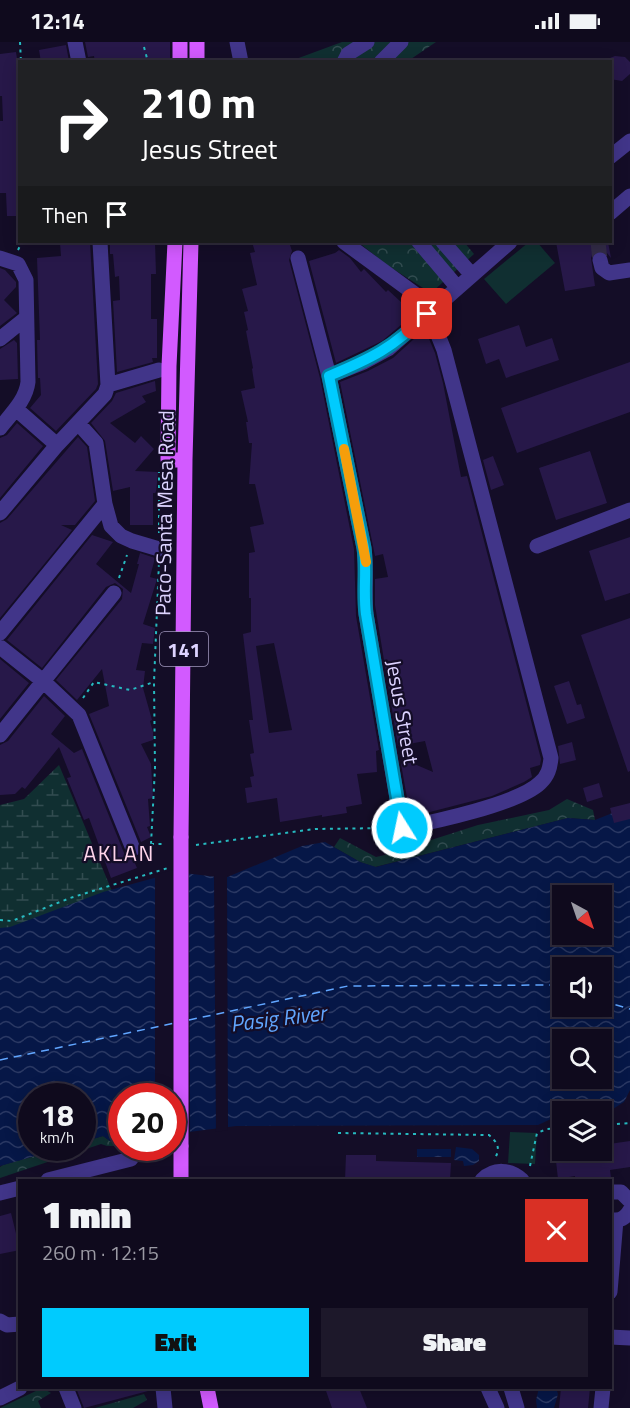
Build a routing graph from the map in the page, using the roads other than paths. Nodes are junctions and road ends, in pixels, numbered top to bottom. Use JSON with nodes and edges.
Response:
{"nodes":[{"id":1,"x":75,"y":42,"type":"edge"},
{"id":2,"x":180,"y":42,"type":"edge"},
{"id":3,"x":197,"y":42,"type":"edge"},
{"id":4,"x":237,"y":42,"type":"edge"},
{"id":5,"x":367,"y":42,"type":"edge"},
{"id":6,"x":401,"y":42,"type":"edge"},
{"id":7,"x":79,"y":60,"type":"edge"},
{"id":8,"x":180,"y":60,"type":"edge"},
{"id":9,"x":197,"y":60,"type":"edge"},
{"id":10,"x":240,"y":60,"type":"edge"},
{"id":11,"x":345,"y":60,"type":"edge"},
{"id":12,"x":383,"y":60,"type":"edge"},
{"id":13,"x":630,"y":141,"type":"edge"},
{"id":14,"x":612,"y":155,"type":"edge"},
{"id":15,"x":630,"y":196,"type":"edge"},
{"id":16,"x":612,"y":211,"type":"edge"},
{"id":17,"x":100,"y":243,"type":"edge"},
{"id":18,"x":175,"y":243,"type":"edge"},
{"id":19,"x":191,"y":243,"type":"edge"},
{"id":20,"x":345,"y":243,"type":"edge"},
{"id":21,"x":420,"y":243,"type":"edge"},
{"id":22,"x":444,"y":243,"type":"edge"},
{"id":23,"x":509,"y":243,"type":"edge"},
{"id":24,"x":298,"y":258,"type":"dead end"},
{"id":25,"x":600,"y":260,"type":"dead end"},
{"id":26,"x":2,"y":261,"type":"edge"},
{"id":27,"x":630,"y":270,"type":"edge"},
{"id":28,"x":471,"y":274,"type":"junction"},
{"id":29,"x":457,"y":287,"type":"junction"},
{"id":30,"x":430,"y":311,"type":"junction"},
{"id":31,"x":26,"y":318,"type":"junction"},
{"id":32,"x":0,"y":339,"type":"edge"},
{"id":33,"x":159,"y":370,"type":"dead end"},
{"id":34,"x":329,"y":376,"type":"junction"},
{"id":35,"x":108,"y":385,"type":"junction"},
{"id":36,"x":16,"y":409,"type":"junction"},
{"id":37,"x":78,"y":423,"type":"junction"},
{"id":38,"x":0,"y":428,"type":"edge"},
{"id":39,"x":57,"y":445,"type":"junction"},
{"id":40,"x":185,"y":460,"type":"junction"},
{"id":41,"x":105,"y":504,"type":"junction"},
{"id":42,"x":630,"y":510,"type":"edge"},
{"id":43,"x":0,"y":513,"type":"edge"},
{"id":44,"x":537,"y":546,"type":"dead end"},
{"id":45,"x":159,"y":549,"type":"dead end"},
{"id":46,"x":114,"y":593,"type":"road end"},
{"id":47,"x":0,"y":633,"type":"edge"},
{"id":48,"x":0,"y":647,"type":"edge"},
{"id":49,"x":43,"y":681,"type":"junction"},
{"id":50,"x":0,"y":735,"type":"edge"},
{"id":51,"x":133,"y":849,"type":"road end"},
{"id":52,"x":123,"y":1161,"type":"edge"},
{"id":53,"x":525,"y":1176,"type":"edge"},
{"id":54,"x":52,"y":1179,"type":"edge"},
{"id":55,"x":182,"y":1179,"type":"edge"},
{"id":56,"x":484,"y":1179,"type":"edge"},
{"id":57,"x":18,"y":1188,"type":"edge"},
{"id":58,"x":612,"y":1192,"type":"edge"},
{"id":59,"x":0,"y":1193,"type":"edge"},
{"id":60,"x":630,"y":1201,"type":"edge"},
{"id":61,"x":630,"y":1210,"type":"edge"},
{"id":62,"x":613,"y":1220,"type":"edge"},
{"id":63,"x":612,"y":1244,"type":"edge"},
{"id":64,"x":0,"y":1321,"type":"edge"},
{"id":65,"x":18,"y":1324,"type":"edge"},
{"id":66,"x":612,"y":1338,"type":"edge"},
{"id":67,"x":630,"y":1338,"type":"edge"},
{"id":68,"x":18,"y":1389,"type":"edge"},
{"id":69,"x":66,"y":1389,"type":"edge"},
{"id":70,"x":163,"y":1389,"type":"edge"},
{"id":71,"x":207,"y":1389,"type":"edge"},
{"id":72,"x":488,"y":1389,"type":"edge"},
{"id":73,"x":511,"y":1389,"type":"edge"},
{"id":74,"x":603,"y":1389,"type":"edge"},
{"id":75,"x":0,"y":1398,"type":"edge"},
{"id":76,"x":74,"y":1408,"type":"edge"},
{"id":77,"x":165,"y":1408,"type":"edge"},
{"id":78,"x":212,"y":1408,"type":"edge"},
{"id":79,"x":497,"y":1408,"type":"edge"},
{"id":80,"x":517,"y":1408,"type":"edge"},
{"id":81,"x":601,"y":1408,"type":"edge"}],
"edges":[{"from":1,"to":7,"type":"street"},
{"from":2,"to":8,"type":"main road"},
{"from":3,"to":9,"type":"main road"},
{"from":4,"to":10,"type":"street"},
{"from":5,"to":11,"type":"street"},
{"from":6,"to":12,"type":"street"},
{"from":13,"to":14,"type":"street"},
{"from":15,"to":16,"type":"street"},
{"from":17,"to":35,"type":"street"},
{"from":18,"to":40,"type":"main road","name":"Paco-Santa Mesa Road"},
{"from":19,"to":40,"type":"main road","name":"Paco-Santa Mesa Road","number":"141"},
{"from":20,"to":30,"type":"street"},
{"from":21,"to":29,"type":"street"},
{"from":22,"to":28,"type":"street"},
{"from":23,"to":28,"type":"street"},
{"from":24,"to":34,"type":"street","name":"Jesus Street"},
{"from":25,"to":27,"type":"street"},
{"from":26,"to":31,"type":"street"},
{"from":28,"to":29,"type":"street"},
{"from":29,"to":30,"type":"street"},
{"from":30,"to":34,"type":"street"},
{"from":30,"to":34,"type":"street","name":"Jesus Street"},
{"from":31,"to":32,"type":"street"},
{"from":31,"to":36,"type":"street"},
{"from":33,"to":35,"type":"street"},
{"from":35,"to":37,"type":"street"},
{"from":36,"to":38,"type":"street"},
{"from":36,"to":39,"type":"street"},
{"from":37,"to":39,"type":"street"},
{"from":37,"to":41,"type":"street"},
{"from":39,"to":43,"type":"street"},
{"from":40,"to":55,"type":"main road","name":"Paco-Santa Mesa Road","number":"141","bridge":true},
{"from":41,"to":45,"type":"street"},
{"from":41,"to":47,"type":"street"},
{"from":42,"to":44,"type":"street"},
{"from":46,"to":49,"type":"street"},
{"from":48,"to":49,"type":"street"},
{"from":49,"to":50,"type":"street"},
{"from":49,"to":51,"type":"street"},
{"from":52,"to":54,"type":"street"},
{"from":53,"to":56,"type":"street"},
{"from":57,"to":59,"type":"street"},
{"from":58,"to":60,"type":"street"},
{"from":61,"to":62,"type":"street"},
{"from":62,"to":63,"type":"street"},
{"from":64,"to":65,"type":"street"},
{"from":66,"to":67,"type":"street"},
{"from":68,"to":75,"type":"street"},
{"from":69,"to":76,"type":"street"},
{"from":70,"to":77,"type":"street"},
{"from":71,"to":78,"type":"main road"},
{"from":72,"to":79,"type":"street"},
{"from":73,"to":80,"type":"street"},
{"from":74,"to":81,"type":"street"}]}
